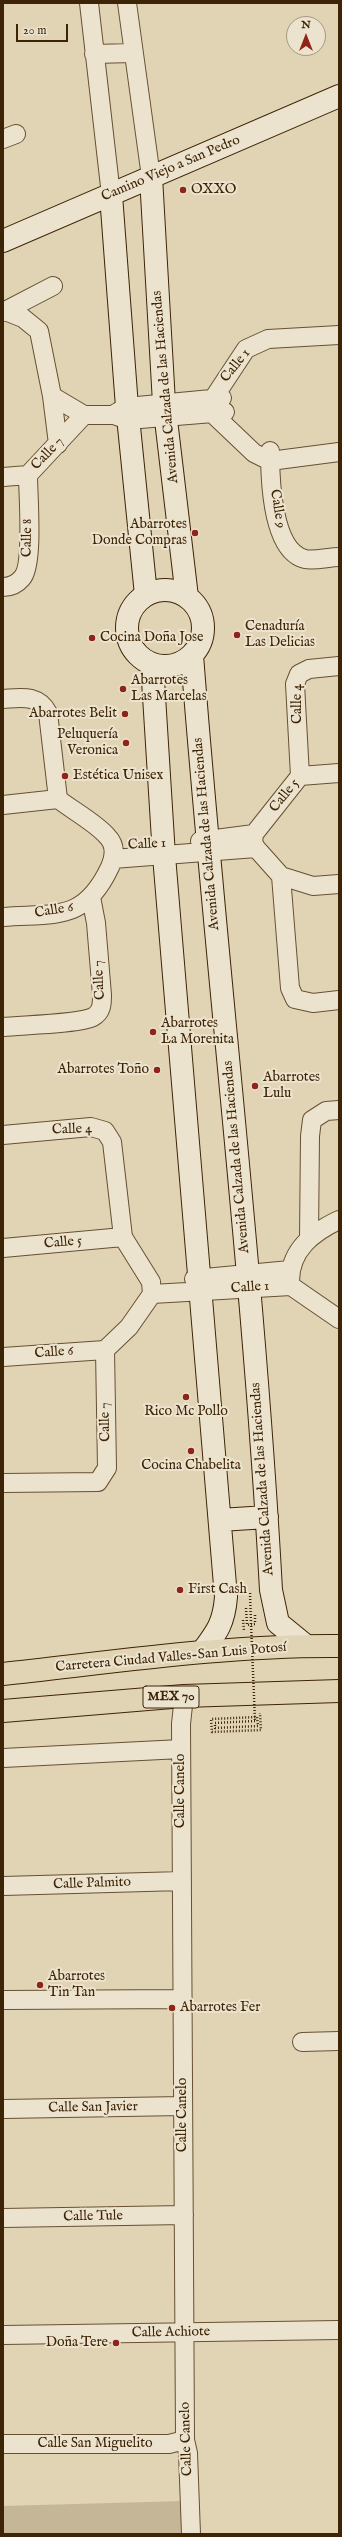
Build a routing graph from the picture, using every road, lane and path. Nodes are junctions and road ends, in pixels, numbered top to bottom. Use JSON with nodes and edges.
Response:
{"nodes":[{"id":1,"x":89,"y":3,"type":"edge"},
{"id":2,"x":127,"y":3,"type":"edge"},
{"id":3,"x":133,"y":52,"type":"junction"},
{"id":4,"x":94,"y":54,"type":"junction"},
{"id":5,"x":339,"y":96,"type":"edge"},
{"id":6,"x":151,"y":177,"type":"junction"},
{"id":7,"x":111,"y":194,"type":"junction"},
{"id":8,"x":3,"y":241,"type":"edge"},
{"id":9,"x":53,"y":286,"type":"dead end"},
{"id":10,"x":4,"y":312,"type":"edge"},
{"id":11,"x":339,"y":335,"type":"edge"},
{"id":12,"x":52,"y":396,"type":"junction"},
{"id":13,"x":220,"y":405,"type":"junction"},
{"id":14,"x":165,"y":410,"type":"junction"},
{"id":15,"x":123,"y":414,"type":"junction"},
{"id":16,"x":84,"y":415,"type":"junction"},
{"id":17,"x":58,"y":444,"type":"junction"},
{"id":18,"x":339,"y":452,"type":"edge"},
{"id":19,"x":270,"y":456,"type":"junction"},
{"id":20,"x":28,"y":475,"type":"junction"},
{"id":21,"x":3,"y":477,"type":"edge"},
{"id":22,"x":339,"y":556,"type":"edge"},
{"id":23,"x":3,"y":587,"type":"edge"},
{"id":24,"x":146,"y":595,"type":"junction"},
{"id":25,"x":187,"y":597,"type":"junction"},
{"id":26,"x":192,"y":655,"type":"junction"},
{"id":27,"x":152,"y":664,"type":"junction"},
{"id":28,"x":339,"y":666,"type":"edge"},
{"id":29,"x":3,"y":699,"type":"edge"},
{"id":30,"x":339,"y":773,"type":"edge"},
{"id":31,"x":300,"y":776,"type":"junction"},
{"id":32,"x":58,"y":799,"type":"junction"},
{"id":33,"x":3,"y":805,"type":"edge"},
{"id":34,"x":255,"y":841,"type":"junction"},
{"id":35,"x":207,"y":847,"type":"junction"},
{"id":36,"x":163,"y":850,"type":"junction"},
{"id":37,"x":113,"y":853,"type":"junction"},
{"id":38,"x":281,"y":876,"type":"junction"},
{"id":39,"x":339,"y":884,"type":"edge"},
{"id":40,"x":91,"y":897,"type":"junction"},
{"id":41,"x":3,"y":917,"type":"edge"},
{"id":42,"x":339,"y":1000,"type":"edge"},
{"id":43,"x":3,"y":1027,"type":"edge"},
{"id":44,"x":339,"y":1110,"type":"edge"},
{"id":45,"x":3,"y":1135,"type":"edge"},
{"id":46,"x":339,"y":1220,"type":"edge"},
{"id":47,"x":123,"y":1237,"type":"junction"},
{"id":48,"x":309,"y":1238,"type":"junction"},
{"id":49,"x":3,"y":1248,"type":"edge"},
{"id":50,"x":290,"y":1278,"type":"junction"},
{"id":51,"x":249,"y":1282,"type":"junction"},
{"id":52,"x":199,"y":1285,"type":"junction"},
{"id":53,"x":151,"y":1288,"type":"junction"},
{"id":54,"x":339,"y":1319,"type":"edge"},
{"id":55,"x":106,"y":1350,"type":"junction"},
{"id":56,"x":3,"y":1357,"type":"edge"},
{"id":57,"x":3,"y":1483,"type":"edge"},
{"id":58,"x":267,"y":1517,"type":"junction"},
{"id":59,"x":220,"y":1520,"type":"junction"},
{"id":60,"x":253,"y":1587,"type":"dead end"},
{"id":61,"x":245,"y":1590,"type":"dead end"},
{"id":62,"x":250,"y":1591,"type":"dead end"},
{"id":63,"x":243,"y":1603,"type":"dead end"},
{"id":64,"x":305,"y":1645,"type":"junction"},
{"id":65,"x":339,"y":1646,"type":"edge"},
{"id":66,"x":245,"y":1650,"type":"junction"},
{"id":67,"x":202,"y":1652,"type":"junction"},
{"id":68,"x":3,"y":1674,"type":"edge"},
{"id":69,"x":339,"y":1691,"type":"edge"},
{"id":70,"x":242,"y":1694,"type":"junction"},
{"id":71,"x":184,"y":1696,"type":"junction"},
{"id":72,"x":3,"y":1711,"type":"edge"},
{"id":73,"x":181,"y":1749,"type":"junction"},
{"id":74,"x":3,"y":1758,"type":"edge"},
{"id":75,"x":182,"y":1882,"type":"junction"},
{"id":76,"x":3,"y":1886,"type":"edge"},
{"id":77,"x":182,"y":1999,"type":"junction"},
{"id":78,"x":3,"y":2000,"type":"edge"},
{"id":79,"x":339,"y":2041,"type":"edge"},
{"id":80,"x":302,"y":2042,"type":"dead end"},
{"id":81,"x":183,"y":2106,"type":"junction"},
{"id":82,"x":3,"y":2110,"type":"edge"},
{"id":83,"x":184,"y":2215,"type":"junction"},
{"id":84,"x":3,"y":2218,"type":"edge"},
{"id":85,"x":339,"y":2330,"type":"edge"},
{"id":86,"x":185,"y":2334,"type":"junction"},
{"id":87,"x":3,"y":2335,"type":"edge"},
{"id":88,"x":186,"y":2440,"type":"junction"},
{"id":89,"x":3,"y":2444,"type":"edge"},
{"id":90,"x":191,"y":2534,"type":"edge"}],
"edges":[{"from":1,"to":4,"type":"street"},
{"from":2,"to":3,"type":"street"},
{"from":3,"to":4,"type":"street"},
{"from":3,"to":6,"type":"street"},
{"from":4,"to":7,"type":"street"},
{"from":5,"to":6,"type":"street","name":"Camino Viejo a San Pedro"},
{"from":6,"to":7,"type":"street","name":"Camino Viejo a San Pedro"},
{"from":6,"to":14,"type":"street","name":"Avenida Calzada de las Haciendas"},
{"from":7,"to":8,"type":"street","name":"Camino Viejo a San Pedro"},
{"from":7,"to":15,"type":"street"},
{"from":9,"to":10,"type":"street"},
{"from":10,"to":12,"type":"street"},
{"from":11,"to":13,"type":"street","name":"Calle 1"},
{"from":12,"to":16,"type":"street"},
{"from":12,"to":17,"type":"street"},
{"from":13,"to":14,"type":"street"},
{"from":13,"to":19,"type":"street"},
{"from":14,"to":15,"type":"street"},
{"from":14,"to":25,"type":"street","name":"Avenida Calzada de las Haciendas"},
{"from":15,"to":16,"type":"street"},
{"from":15,"to":24,"type":"street"},
{"from":16,"to":17,"type":"street","name":"Calle 7"},
{"from":17,"to":20,"type":"street","name":"Calle 7"},
{"from":18,"to":19,"type":"street"},
{"from":19,"to":22,"type":"street","name":"Calle 9"},
{"from":20,"to":21,"type":"street","name":"Calle 7"},
{"from":20,"to":23,"type":"street","name":"Calle 8"},
{"from":24,"to":25,"type":"street"},
{"from":24,"to":27,"type":"street"},
{"from":25,"to":26,"type":"street"},
{"from":26,"to":27,"type":"street"},
{"from":26,"to":35,"type":"street","name":"Avenida Calzada de las Haciendas"},
{"from":27,"to":36,"type":"street"},
{"from":28,"to":31,"type":"street","name":"Calle 4"},
{"from":29,"to":32,"type":"street"},
{"from":30,"to":31,"type":"street","name":"Calle 5"},
{"from":31,"to":34,"type":"street","name":"Calle 5"},
{"from":32,"to":33,"type":"street"},
{"from":32,"to":37,"type":"street","name":"Calle 1"},
{"from":34,"to":35,"type":"street","name":"Calle 1"},
{"from":34,"to":38,"type":"street"},
{"from":35,"to":36,"type":"street","name":"Calle 1"},
{"from":35,"to":51,"type":"street","name":"Avenida Calzada de las Haciendas"},
{"from":36,"to":37,"type":"street","name":"Calle 1"},
{"from":36,"to":52,"type":"street"},
{"from":37,"to":40,"type":"street","name":"Calle 6"},
{"from":38,"to":39,"type":"street"},
{"from":38,"to":42,"type":"street"},
{"from":40,"to":41,"type":"street","name":"Calle 6"},
{"from":40,"to":43,"type":"street","name":"Calle 7"},
{"from":44,"to":48,"type":"street"},
{"from":45,"to":47,"type":"street","name":"Calle 4"},
{"from":46,"to":48,"type":"street"},
{"from":47,"to":49,"type":"street","name":"Calle 5"},
{"from":47,"to":53,"type":"street"},
{"from":48,"to":50,"type":"street"},
{"from":50,"to":51,"type":"street","name":"Calle 1"},
{"from":50,"to":54,"type":"street"},
{"from":51,"to":52,"type":"street","name":"Calle 1"},
{"from":51,"to":58,"type":"street","name":"Avenida Calzada de las Haciendas"},
{"from":52,"to":53,"type":"street","name":"Calle 1"},
{"from":52,"to":59,"type":"street"},
{"from":53,"to":55,"type":"street"},
{"from":55,"to":56,"type":"street","name":"Calle 6"},
{"from":55,"to":57,"type":"street","name":"Calle 7"},
{"from":58,"to":59,"type":"street"},
{"from":58,"to":64,"type":"street","name":"Avenida Calzada de las Haciendas"},
{"from":59,"to":67,"type":"street"},
{"from":60,"to":61,"type":"path"},
{"from":62,"to":70,"type":"path","bridge":true},
{"from":63,"to":66,"type":"path"},
{"from":64,"to":65,"type":"main road","name":"Carretera Ciudad Valles-San Luis Potosí"},
{"from":64,"to":66,"type":"main road","name":"Carretera Ciudad Valles-San Luis Potosí"},
{"from":66,"to":67,"type":"main road","name":"Carretera Ciudad Valles-San Luis Potosí"},
{"from":67,"to":68,"type":"main road","name":"Carretera Ciudad Valles-San Luis Potosí"},
{"from":69,"to":70,"type":"main road","number":"MEX 70"},
{"from":70,"to":71,"type":"main road","number":"MEX 70"},
{"from":71,"to":72,"type":"main road","number":"MEX 70"},
{"from":71,"to":73,"type":"street","name":"Calle Canelo"},
{"from":73,"to":74,"type":"street"},
{"from":73,"to":75,"type":"street","name":"Calle Canelo"},
{"from":75,"to":76,"type":"street","name":"Calle Palmito"},
{"from":75,"to":77,"type":"street","name":"Calle Canelo"},
{"from":77,"to":78,"type":"street"},
{"from":77,"to":81,"type":"street","name":"Calle Canelo"},
{"from":79,"to":80,"type":"street"},
{"from":81,"to":82,"type":"street","name":"Calle San Javier"},
{"from":81,"to":83,"type":"street","name":"Calle Canelo"},
{"from":83,"to":84,"type":"street","name":"Calle Tule"},
{"from":83,"to":86,"type":"street","name":"Calle Canelo"},
{"from":85,"to":86,"type":"street","name":"Calle Achiote"},
{"from":86,"to":87,"type":"street","name":"Calle Achiote"},
{"from":86,"to":88,"type":"street","name":"Calle Canelo"},
{"from":88,"to":89,"type":"street","name":"Calle San Miguelito"},
{"from":88,"to":90,"type":"street","name":"Calle Canelo"}]}
